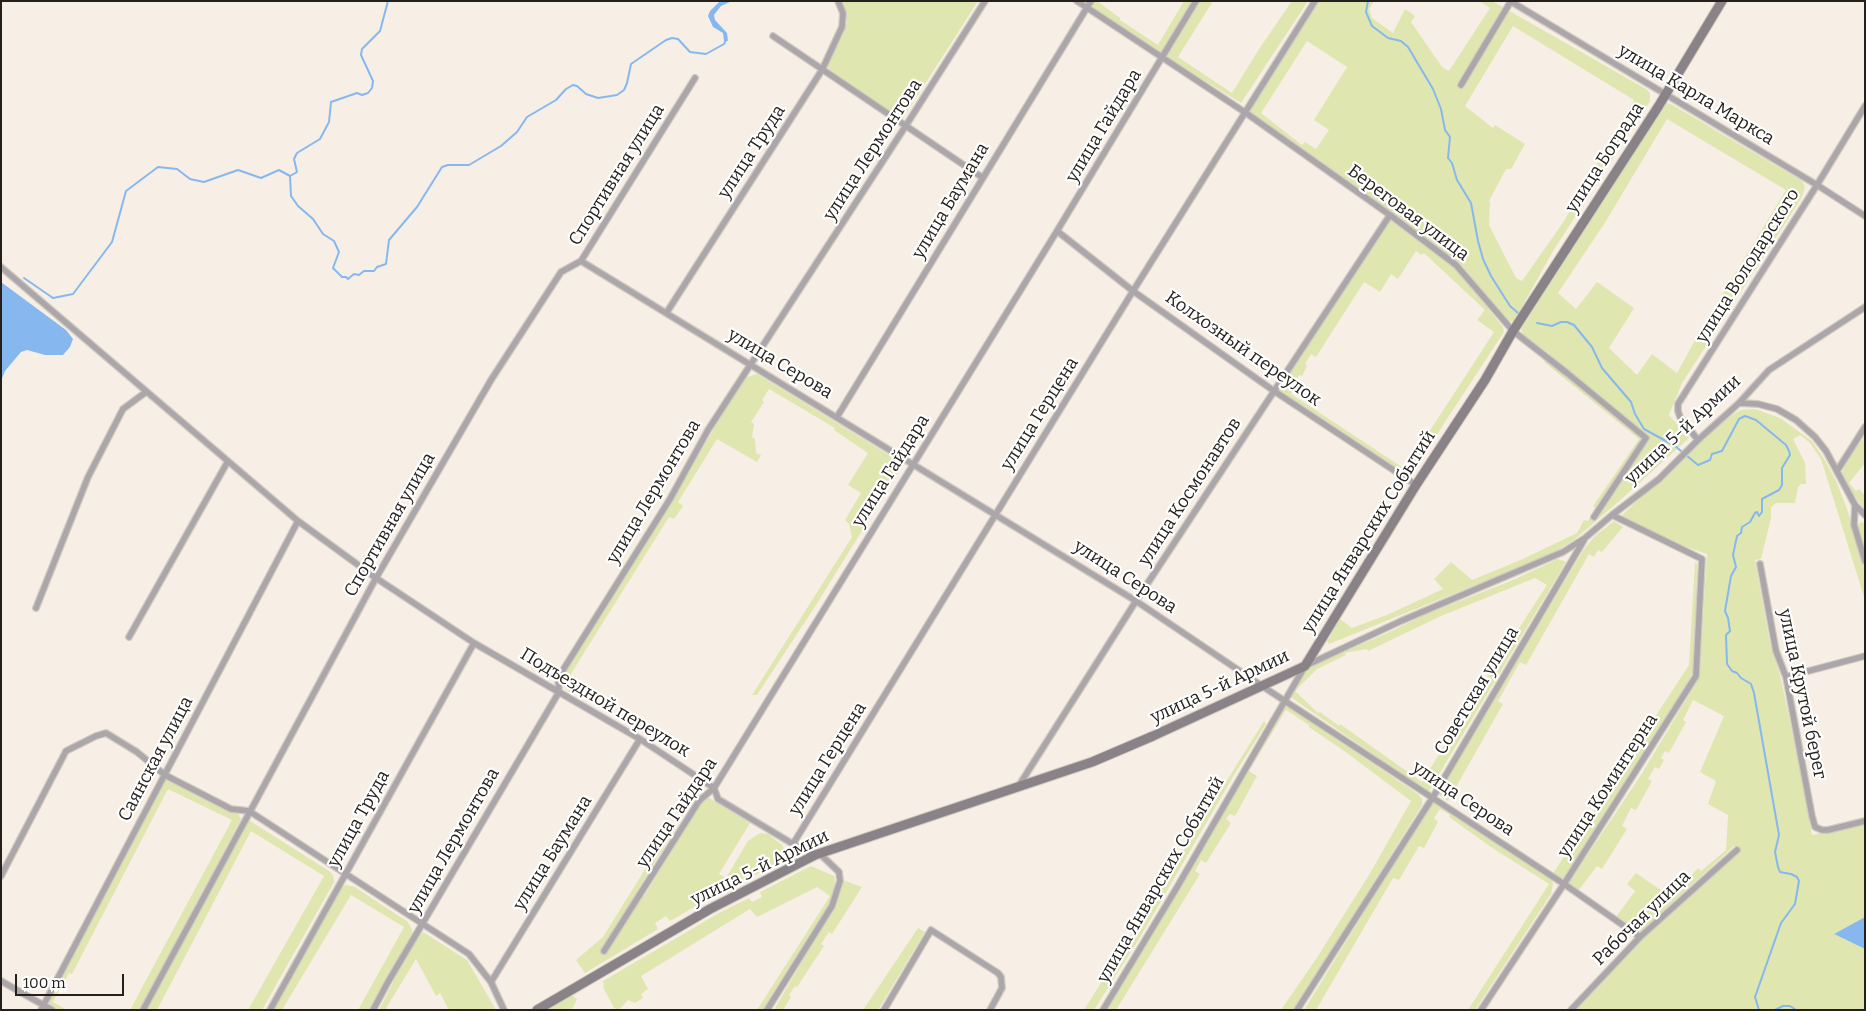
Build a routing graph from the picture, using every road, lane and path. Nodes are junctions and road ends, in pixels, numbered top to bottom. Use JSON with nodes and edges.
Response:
{"nodes":[{"id":1,"x":838,"y":1,"type":"edge"},
{"id":2,"x":985,"y":1,"type":"edge"},
{"id":3,"x":1077,"y":1,"type":"edge"},
{"id":4,"x":1091,"y":1,"type":"edge"},
{"id":5,"x":1196,"y":1,"type":"edge"},
{"id":6,"x":1315,"y":1,"type":"edge"},
{"id":7,"x":1510,"y":1,"type":"edge"},
{"id":8,"x":1722,"y":1,"type":"edge"},
{"id":9,"x":1087,"y":9,"type":"junction"},
{"id":10,"x":773,"y":36,"type":"dead end"},
{"id":11,"x":1164,"y":57,"type":"junction"},
{"id":12,"x":822,"y":70,"type":"junction"},
{"id":13,"x":695,"y":78,"type":"dead end"},
{"id":14,"x":1460,"y":85,"type":"dead end"},
{"id":15,"x":1666,"y":94,"type":"junction"},
{"id":16,"x":1865,"y":106,"type":"edge"},
{"id":17,"x":1246,"y":113,"type":"junction"},
{"id":18,"x":905,"y":127,"type":"junction"},
{"id":19,"x":983,"y":178,"type":"junction"},
{"id":20,"x":1817,"y":185,"type":"junction"},
{"id":21,"x":1390,"y":215,"type":"junction"},
{"id":22,"x":1865,"y":216,"type":"edge"},
{"id":23,"x":1057,"y":232,"type":"junction"},
{"id":24,"x":581,"y":261,"type":"junction"},
{"id":25,"x":1,"y":267,"type":"edge"},
{"id":26,"x":1133,"y":291,"type":"junction"},
{"id":27,"x":1865,"y":307,"type":"edge"},
{"id":28,"x":667,"y":312,"type":"junction"},
{"id":29,"x":1513,"y":331,"type":"junction"},
{"id":30,"x":750,"y":365,"type":"junction"},
{"id":31,"x":1274,"y":391,"type":"junction"},
{"id":32,"x":146,"y":392,"type":"junction"},
{"id":33,"x":1739,"y":404,"type":"junction"},
{"id":34,"x":837,"y":417,"type":"junction"},
{"id":35,"x":1865,"y":427,"type":"edge"},
{"id":36,"x":1698,"y":440,"type":"junction"},
{"id":37,"x":228,"y":462,"type":"junction"},
{"id":38,"x":913,"y":463,"type":"junction"},
{"id":39,"x":1836,"y":471,"type":"junction"},
{"id":40,"x":1416,"y":485,"type":"junction"},
{"id":41,"x":1856,"y":505,"type":"junction"},
{"id":42,"x":996,"y":514,"type":"junction"},
{"id":43,"x":1612,"y":515,"type":"junction"},
{"id":44,"x":1865,"y":515,"type":"edge"},
{"id":45,"x":1594,"y":517,"type":"dead end"},
{"id":46,"x":298,"y":521,"type":"junction"},
{"id":47,"x":1585,"y":538,"type":"junction"},
{"id":48,"x":1865,"y":561,"type":"edge"},
{"id":49,"x":1760,"y":564,"type":"dead end"},
{"id":50,"x":376,"y":578,"type":"junction"},
{"id":51,"x":1136,"y":601,"type":"junction"},
{"id":52,"x":36,"y":608,"type":"dead end"},
{"id":53,"x":129,"y":637,"type":"dead end"},
{"id":54,"x":474,"y":643,"type":"junction"},
{"id":55,"x":1865,"y":656,"type":"edge"},
{"id":56,"x":1305,"y":666,"type":"junction"},
{"id":57,"x":1786,"y":677,"type":"junction"},
{"id":58,"x":1262,"y":686,"type":"junction"},
{"id":59,"x":559,"y":692,"type":"junction"},
{"id":60,"x":1284,"y":700,"type":"junction"},
{"id":61,"x":640,"y":739,"type":"junction"},
{"id":62,"x":165,"y":775,"type":"junction"},
{"id":63,"x":1018,"y":787,"type":"junction"},
{"id":64,"x":714,"y":788,"type":"junction"},
{"id":65,"x":1433,"y":796,"type":"junction"},
{"id":66,"x":249,"y":811,"type":"junction"},
{"id":67,"x":1865,"y":821,"type":"edge"},
{"id":68,"x":793,"y":844,"type":"junction"},
{"id":69,"x":1737,"y":850,"type":"dead end"},
{"id":70,"x":817,"y":854,"type":"junction"},
{"id":71,"x":346,"y":874,"type":"junction"},
{"id":72,"x":1,"y":876,"type":"edge"},
{"id":73,"x":1564,"y":884,"type":"junction"},
{"id":74,"x":422,"y":924,"type":"junction"},
{"id":75,"x":1640,"y":938,"type":"junction"},
{"id":76,"x":604,"y":951,"type":"dead end"},
{"id":77,"x":1,"y":982,"type":"edge"},
{"id":78,"x":491,"y":982,"type":"junction"},
{"id":79,"x":42,"y":1007,"type":"edge"},
{"id":80,"x":52,"y":1010,"type":"edge"},
{"id":81,"x":143,"y":1010,"type":"edge"},
{"id":82,"x":270,"y":1010,"type":"edge"},
{"id":83,"x":374,"y":1010,"type":"edge"},
{"id":84,"x":504,"y":1010,"type":"edge"},
{"id":85,"x":537,"y":1010,"type":"edge"},
{"id":86,"x":767,"y":1010,"type":"edge"},
{"id":87,"x":884,"y":1010,"type":"edge"},
{"id":88,"x":990,"y":1010,"type":"edge"},
{"id":89,"x":1103,"y":1010,"type":"edge"},
{"id":90,"x":1297,"y":1010,"type":"edge"},
{"id":91,"x":1481,"y":1010,"type":"edge"},
{"id":92,"x":1571,"y":1010,"type":"edge"}],
"edges":[{"from":1,"to":12,"type":"street","name":"улица Труда"},
{"from":2,"to":18,"type":"street","name":"улица Лермонтова"},
{"from":3,"to":9,"type":"street","name":"Береговая улица"},
{"from":4,"to":9,"type":"street","name":"улица Баумана"},
{"from":5,"to":11,"type":"street","name":"улица Гайдара"},
{"from":6,"to":17,"type":"street","name":"улица Герцена"},
{"from":7,"to":14,"type":"street"},
{"from":7,"to":15,"type":"street","name":"улица Карла Маркса"},
{"from":8,"to":15,"type":"street","name":"улица Бограда"},
{"from":9,"to":11,"type":"street","name":"Береговая улица"},
{"from":9,"to":19,"type":"street","name":"улица Баумана"},
{"from":10,"to":12,"type":"street"},
{"from":11,"to":17,"type":"street","name":"Береговая улица"},
{"from":11,"to":23,"type":"street","name":"улица Гайдара"},
{"from":12,"to":18,"type":"street"},
{"from":12,"to":28,"type":"street","name":"улица Труда"},
{"from":13,"to":24,"type":"street","name":"Спортивная улица"},
{"from":15,"to":20,"type":"street","name":"улица Карла Маркса"},
{"from":15,"to":29,"type":"street","name":"улица Бограда"},
{"from":16,"to":20,"type":"street","name":"улица Володарского"},
{"from":17,"to":21,"type":"street","name":"Береговая улица"},
{"from":17,"to":26,"type":"street","name":"улица Герцена"},
{"from":18,"to":19,"type":"street"},
{"from":18,"to":30,"type":"street","name":"улица Лермонтова"},
{"from":19,"to":34,"type":"street","name":"улица Баумана"},
{"from":20,"to":22,"type":"street","name":"улица Карла Маркса"},
{"from":20,"to":36,"type":"street","name":"улица Володарского"},
{"from":21,"to":29,"type":"street","name":"Береговая улица"},
{"from":21,"to":31,"type":"street","name":"улица Космонавтов"},
{"from":23,"to":26,"type":"street","name":"Колхозный переулок"},
{"from":23,"to":38,"type":"street","name":"улица Гайдара"},
{"from":24,"to":28,"type":"street","name":"улица Серова"},
{"from":24,"to":50,"type":"street","name":"Спортивная улица"},
{"from":25,"to":32,"type":"street","name":"Подъездной переулок"},
{"from":26,"to":31,"type":"street","name":"Колхозный переулок"},
{"from":26,"to":42,"type":"street","name":"улица Герцена"},
{"from":27,"to":33,"type":"street","name":"улица 5-й Армии"},
{"from":28,"to":30,"type":"street","name":"улица Серова"},
{"from":29,"to":40,"type":"street","name":"улица Январских Событий"},
{"from":29,"to":45,"type":"street","name":"Береговая улица"},
{"from":30,"to":34,"type":"street","name":"улица Серова"},
{"from":30,"to":59,"type":"street","name":"улица Лермонтова"},
{"from":31,"to":40,"type":"street","name":"Колхозный переулок"},
{"from":31,"to":51,"type":"street","name":"улица Космонавтов"},
{"from":32,"to":37,"type":"street","name":"Подъездной переулок"},
{"from":32,"to":52,"type":"street"},
{"from":33,"to":36,"type":"street","name":"улица 5-й Армии"},
{"from":33,"to":39,"type":"street"},
{"from":34,"to":38,"type":"street","name":"улица Серова"},
{"from":35,"to":39,"type":"street"},
{"from":36,"to":43,"type":"street","name":"улица 5-й Армии"},
{"from":37,"to":46,"type":"street","name":"Подъездной переулок"},
{"from":37,"to":53,"type":"street"},
{"from":38,"to":42,"type":"street","name":"улица Серова"},
{"from":38,"to":64,"type":"street","name":"улица Гайдара"},
{"from":39,"to":41,"type":"street"},
{"from":40,"to":56,"type":"street","name":"улица Январских Событий"},
{"from":41,"to":44,"type":"street"},
{"from":41,"to":48,"type":"street"},
{"from":42,"to":51,"type":"street","name":"улица Серова"},
{"from":42,"to":68,"type":"street","name":"улица Герцена"},
{"from":43,"to":47,"type":"street","name":"улица 5-й Армии"},
{"from":43,"to":73,"type":"street","name":"улица Коминтерна"},
{"from":46,"to":50,"type":"street","name":"Подъездной переулок"},
{"from":46,"to":62,"type":"street","name":"Саянская улица"},
{"from":47,"to":56,"type":"street","name":"улица 5-й Армии"},
{"from":47,"to":65,"type":"street","name":"Советская улица"},
{"from":49,"to":57,"type":"street","name":"улица Крутой берег"},
{"from":50,"to":54,"type":"street","name":"Подъездной переулок"},
{"from":50,"to":66,"type":"street","name":"Спортивная улица"},
{"from":51,"to":58,"type":"street","name":"улица Серова"},
{"from":51,"to":63,"type":"street","name":"улица Космонавтов"},
{"from":54,"to":59,"type":"street","name":"Подъездной переулок"},
{"from":54,"to":71,"type":"street","name":"улица Труда"},
{"from":55,"to":57,"type":"street"},
{"from":56,"to":58,"type":"street","name":"улица 5-й Армии"},
{"from":56,"to":60,"type":"street","name":"улица Январских Событий"},
{"from":57,"to":67,"type":"street","name":"улица Крутой берег"},
{"from":58,"to":60,"type":"street","name":"улица Серова"},
{"from":58,"to":63,"type":"street","name":"улица 5-й Армии"},
{"from":59,"to":61,"type":"street","name":"Подъездной переулок"},
{"from":59,"to":74,"type":"street","name":"улица Лермонтова"},
{"from":60,"to":65,"type":"street","name":"улица Серова"},
{"from":60,"to":89,"type":"street","name":"улица Январских Событий"},
{"from":61,"to":64,"type":"street","name":"Подъездной переулок"},
{"from":61,"to":78,"type":"street","name":"улица Баумана"},
{"from":62,"to":66,"type":"street"},
{"from":62,"to":72,"type":"street"},
{"from":62,"to":79,"type":"street","name":"Саянская улица"},
{"from":63,"to":70,"type":"street","name":"улица 5-й Армии"},
{"from":64,"to":68,"type":"street","name":"Подъездной переулок"},
{"from":64,"to":76,"type":"street","name":"улица Гайдара"},
{"from":65,"to":73,"type":"street","name":"улица Серова"},
{"from":65,"to":90,"type":"street","name":"Советская улица"},
{"from":66,"to":71,"type":"street"},
{"from":66,"to":81,"type":"street","name":"Спортивная улица"},
{"from":68,"to":70,"type":"street","name":"Подъездной переулок"},
{"from":69,"to":75,"type":"street","name":"Рабочая улица"},
{"from":70,"to":85,"type":"street","name":"улица 5-й Армии"},
{"from":70,"to":86,"type":"street"},
{"from":71,"to":74,"type":"street"},
{"from":71,"to":82,"type":"street","name":"улица Труда"},
{"from":73,"to":75,"type":"street","name":"улица Серова"},
{"from":73,"to":91,"type":"street","name":"улица Коминтерна"},
{"from":74,"to":78,"type":"street"},
{"from":74,"to":83,"type":"street","name":"улица Лермонтова"},
{"from":75,"to":92,"type":"street","name":"Рабочая улица"},
{"from":77,"to":79,"type":"street"},
{"from":78,"to":84,"type":"street"},
{"from":79,"to":80,"type":"street"},
{"from":87,"to":88,"type":"street"}]}
